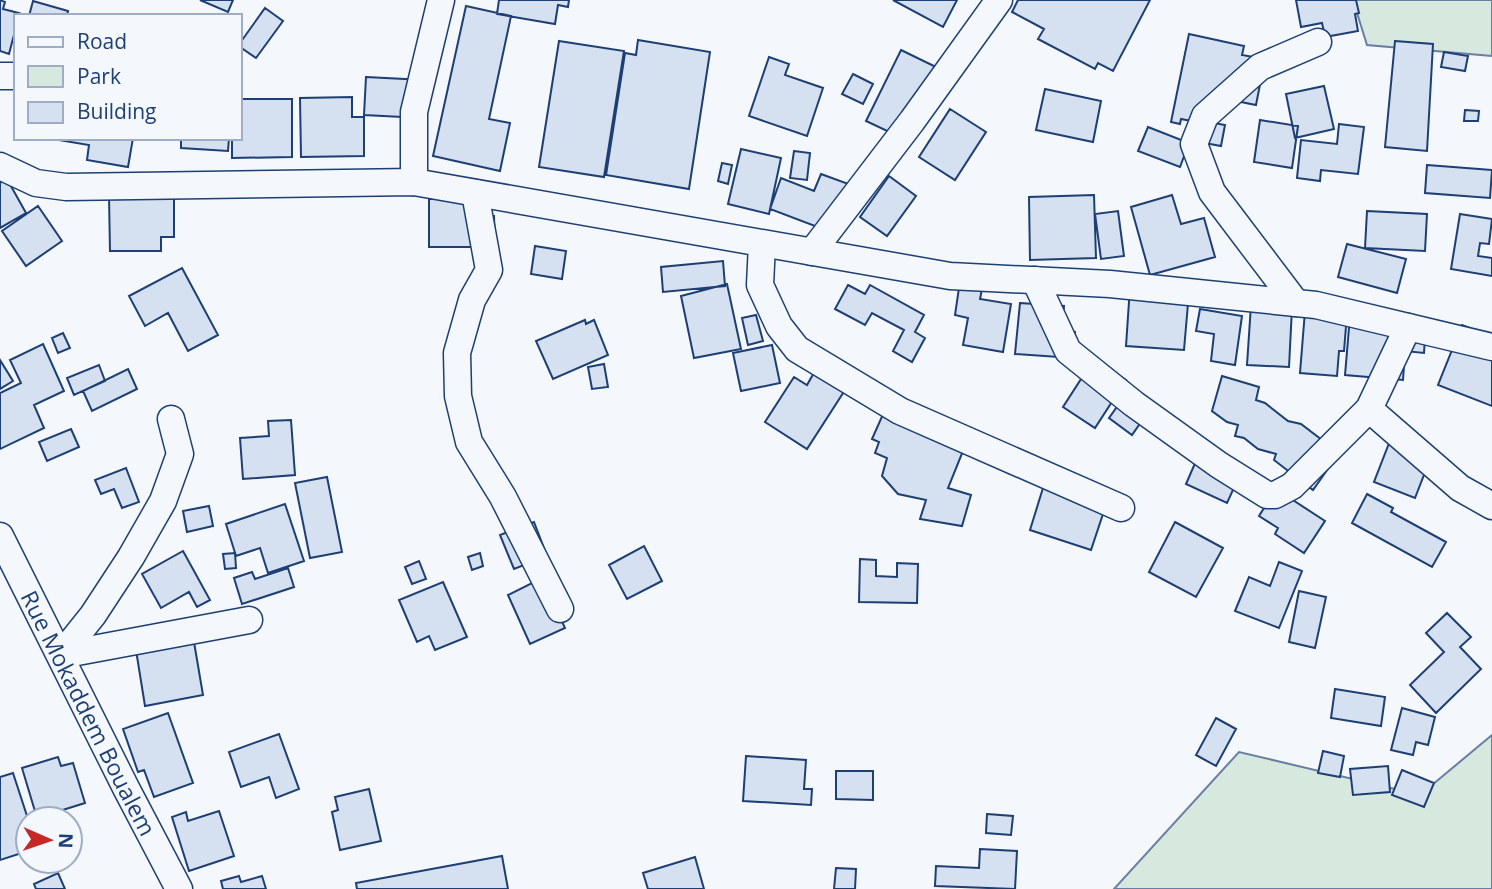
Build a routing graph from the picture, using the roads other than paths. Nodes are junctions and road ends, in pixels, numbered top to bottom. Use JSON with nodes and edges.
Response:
{"nodes":[{"id":1,"x":441,"y":0,"type":"edge"},
{"id":2,"x":999,"y":0,"type":"edge"},
{"id":3,"x":1318,"y":42,"type":"dead end"},
{"id":4,"x":0,"y":166,"type":"edge"},
{"id":5,"x":414,"y":182,"type":"junction"},
{"id":6,"x":475,"y":193,"type":"junction"},
{"id":7,"x":762,"y":244,"type":"junction"},
{"id":8,"x":811,"y":253,"type":"junction"},
{"id":9,"x":1035,"y":280,"type":"junction"},
{"id":10,"x":1296,"y":303,"type":"junction"},
{"id":11,"x":1408,"y":327,"type":"junction"},
{"id":12,"x":1492,"y":347,"type":"edge"},
{"id":13,"x":1369,"y":409,"type":"junction"},
{"id":14,"x":171,"y":419,"type":"dead end"},
{"id":15,"x":1492,"y":506,"type":"edge"},
{"id":16,"x":1121,"y":508,"type":"dead end"},
{"id":17,"x":0,"y":536,"type":"edge"},
{"id":18,"x":560,"y":609,"type":"dead end"},
{"id":19,"x":249,"y":620,"type":"dead end"},
{"id":20,"x":61,"y":655,"type":"junction"},
{"id":21,"x":179,"y":889,"type":"edge"}],
"edges":[{"from":1,"to":5,"type":"street"},
{"from":2,"to":8,"type":"street"},
{"from":3,"to":10,"type":"street"},
{"from":4,"to":5,"type":"street"},
{"from":5,"to":6,"type":"street"},
{"from":6,"to":7,"type":"street"},
{"from":6,"to":18,"type":"street"},
{"from":7,"to":8,"type":"street"},
{"from":7,"to":16,"type":"street"},
{"from":8,"to":9,"type":"street"},
{"from":9,"to":10,"type":"street"},
{"from":9,"to":13,"type":"street"},
{"from":10,"to":11,"type":"street"},
{"from":11,"to":12,"type":"street"},
{"from":11,"to":13,"type":"street"},
{"from":13,"to":15,"type":"street"},
{"from":14,"to":20,"type":"street"},
{"from":17,"to":20,"type":"street","name":"Rue Mokaddem Boualem"},
{"from":19,"to":20,"type":"street"},
{"from":20,"to":21,"type":"street","name":"Rue Mokaddem Boualem"}]}
